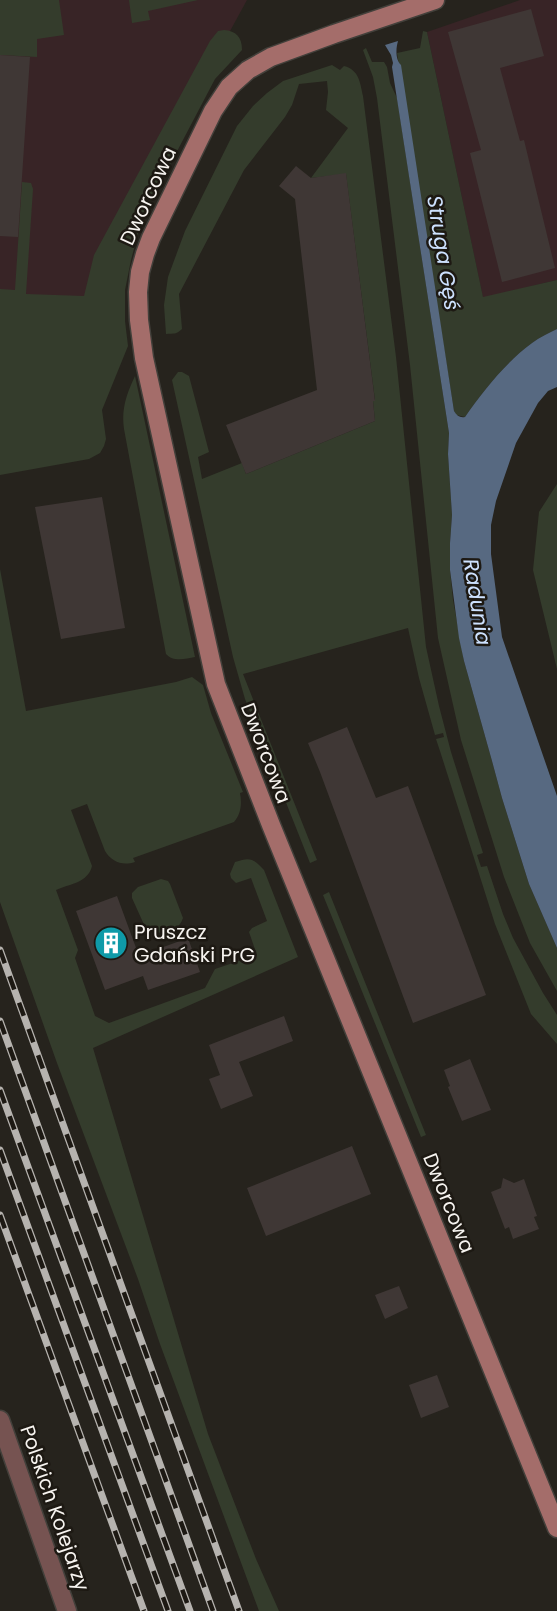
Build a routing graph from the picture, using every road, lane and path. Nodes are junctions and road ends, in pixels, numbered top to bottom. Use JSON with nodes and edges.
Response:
{"nodes":[{"id":1,"x":435,"y":0,"type":"edge"},
{"id":2,"x":0,"y":1420,"type":"edge"},
{"id":3,"x":557,"y":1528,"type":"edge"},
{"id":4,"x":67,"y":1611,"type":"edge"}],
"edges":[{"from":1,"to":3,"type":"street","name":"Dworcowa"},
{"from":2,"to":4,"type":"street","name":"Polskich Kolejarzy"}]}
